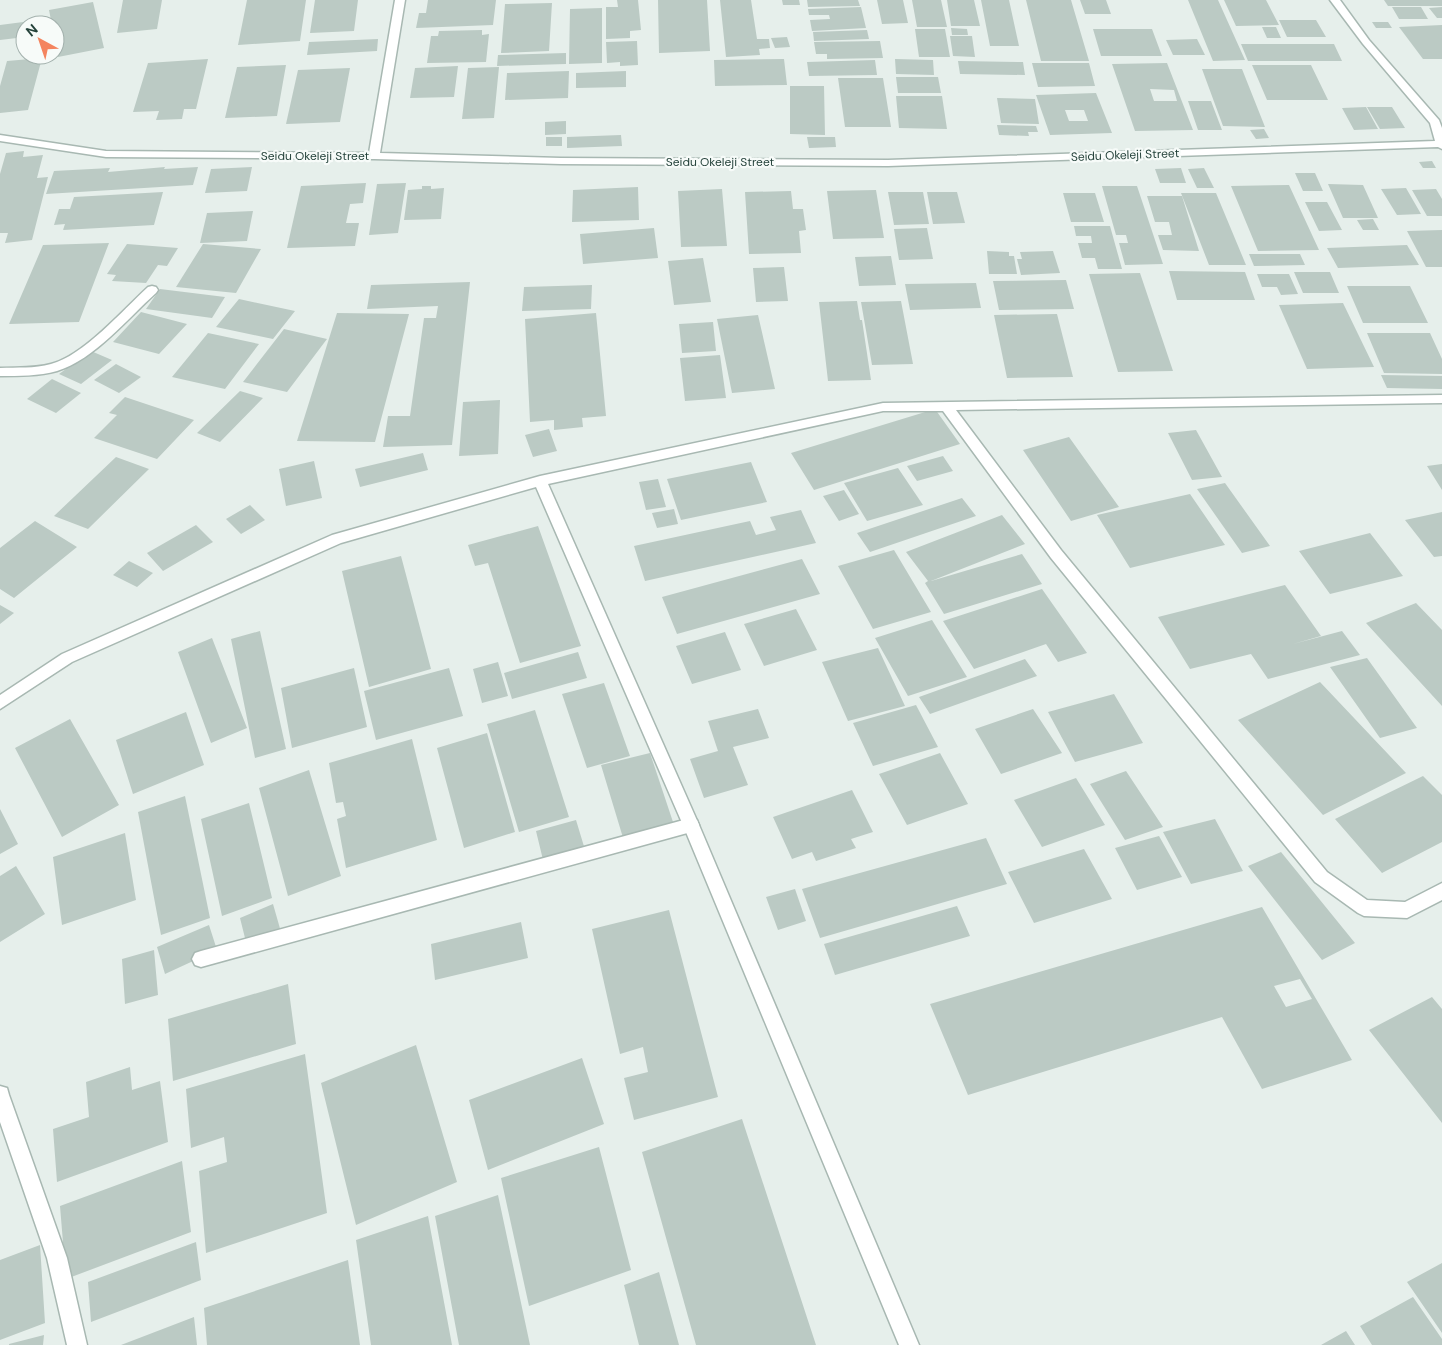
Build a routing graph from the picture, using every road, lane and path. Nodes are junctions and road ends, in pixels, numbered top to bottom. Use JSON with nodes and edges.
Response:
{"nodes":[{"id":1,"x":400,"y":0,"type":"edge"},
{"id":2,"x":1335,"y":0,"type":"edge"},
{"id":3,"x":1438,"y":122,"type":"edge"},
{"id":4,"x":0,"y":138,"type":"edge"},
{"id":5,"x":1441,"y":145,"type":"edge"},
{"id":6,"x":374,"y":156,"type":"junction"},
{"id":7,"x":152,"y":290,"type":"dead end"},
{"id":8,"x":0,"y":372,"type":"edge"},
{"id":9,"x":1442,"y":399,"type":"edge"},
{"id":10,"x":947,"y":407,"type":"junction"},
{"id":11,"x":540,"y":480,"type":"junction"},
{"id":12,"x":0,"y":703,"type":"edge"},
{"id":13,"x":692,"y":825,"type":"junction"},
{"id":14,"x":1442,"y":891,"type":"edge"},
{"id":15,"x":201,"y":959,"type":"dead end"},
{"id":16,"x":0,"y":1094,"type":"edge"},
{"id":17,"x":77,"y":1345,"type":"edge"},
{"id":18,"x":908,"y":1345,"type":"edge"}],
"edges":[{"from":1,"to":6,"type":"street"},
{"from":2,"to":3,"type":"street"},
{"from":3,"to":5,"type":"street"},
{"from":4,"to":6,"type":"street","name":"Seidu Okeleji Street"},
{"from":5,"to":6,"type":"street","name":"Seidu Okeleji Street"},
{"from":7,"to":8,"type":"street"},
{"from":9,"to":10,"type":"street"},
{"from":10,"to":11,"type":"street"},
{"from":10,"to":14,"type":"street"},
{"from":11,"to":12,"type":"street"},
{"from":11,"to":13,"type":"street"},
{"from":13,"to":15,"type":"street"},
{"from":13,"to":18,"type":"street"},
{"from":16,"to":17,"type":"street"}]}
